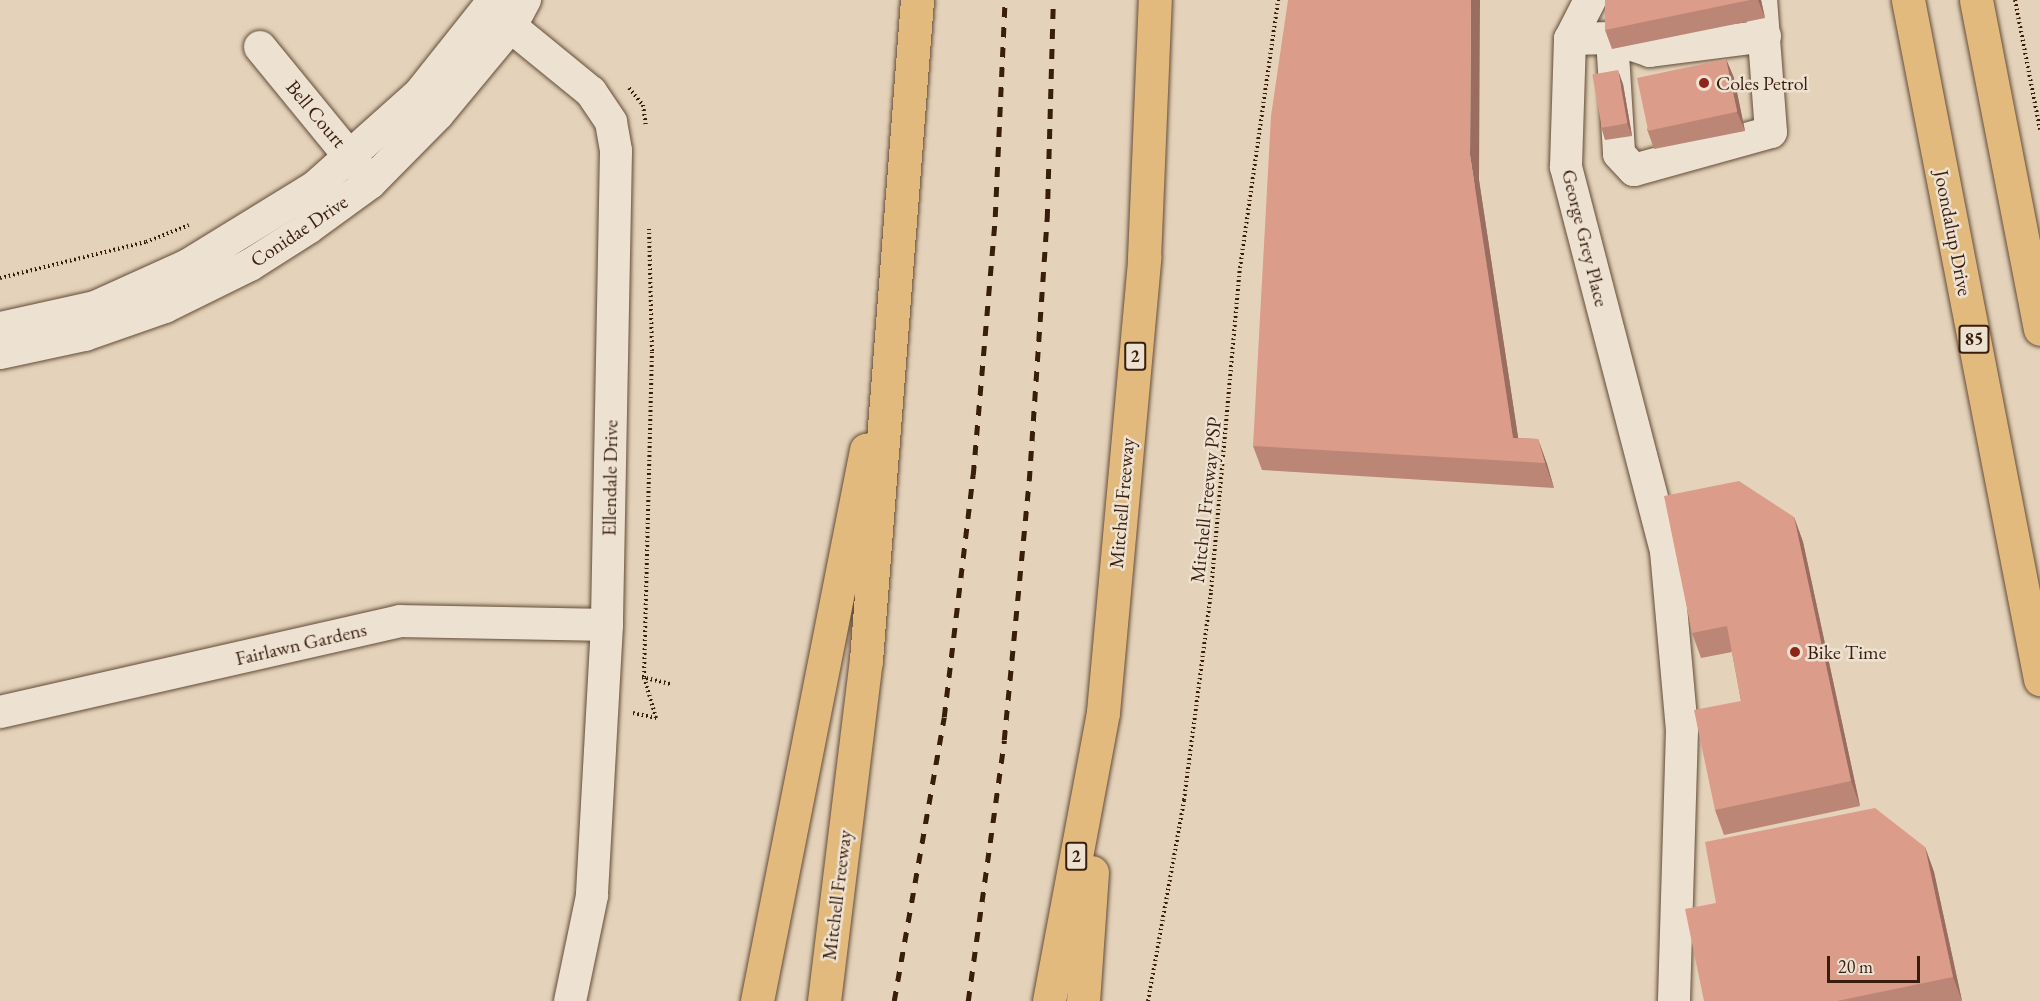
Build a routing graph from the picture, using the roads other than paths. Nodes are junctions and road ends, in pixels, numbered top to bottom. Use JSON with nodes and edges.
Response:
{"nodes":[{"id":1,"x":917,"y":0,"type":"edge"},
{"id":2,"x":1155,"y":0,"type":"edge"},
{"id":3,"x":1590,"y":0,"type":"edge"},
{"id":4,"x":1761,"y":0,"type":"edge"},
{"id":5,"x":1908,"y":0,"type":"edge"},
{"id":6,"x":1976,"y":0,"type":"edge"},
{"id":7,"x":504,"y":9,"type":"edge"},
{"id":8,"x":1765,"y":36,"type":"junction"},
{"id":9,"x":1612,"y":38,"type":"junction"},
{"id":10,"x":1570,"y":39,"type":"junction"},
{"id":11,"x":260,"y":47,"type":"dead end"},
{"id":12,"x":352,"y":157,"type":"junction"},
{"id":13,"x":370,"y":183,"type":"junction"},
{"id":14,"x":898,"y":292,"type":"junction"},
{"id":15,"x":0,"y":328,"type":"edge"},
{"id":16,"x":2040,"y":329,"type":"edge"},
{"id":17,"x":0,"y":353,"type":"edge"},
{"id":18,"x":607,"y":625,"type":"junction"},
{"id":19,"x":2040,"y":679,"type":"edge"},
{"id":20,"x":0,"y":712,"type":"edge"},
{"id":21,"x":1103,"y":712,"type":"junction"},
{"id":22,"x":570,"y":1001,"type":"edge"},
{"id":23,"x":758,"y":1001,"type":"edge"},
{"id":24,"x":824,"y":1001,"type":"edge"},
{"id":25,"x":1049,"y":1001,"type":"edge"},
{"id":26,"x":1083,"y":1001,"type":"edge"},
{"id":27,"x":1674,"y":1001,"type":"edge"}],
"edges":[{"from":1,"to":14,"type":"main road","name":"Mitchell Freeway"},
{"from":2,"to":21,"type":"main road","name":"Mitchell Freeway","number":"2"},
{"from":3,"to":10,"type":"street","name":"George Grey Place"},
{"from":4,"to":8,"type":"street"},
{"from":5,"to":19,"type":"main road","name":"Joondalup Drive","number":"85"},
{"from":6,"to":16,"type":"main road"},
{"from":7,"to":12,"type":"street","name":"Conidae Drive"},
{"from":7,"to":13,"type":"street","name":"Conidae Drive"},
{"from":7,"to":18,"type":"street","name":"Ellendale Drive"},
{"from":8,"to":9,"type":"street"},
{"from":8,"to":9,"type":"street"},
{"from":9,"to":10,"type":"street"},
{"from":10,"to":27,"type":"street","name":"George Grey Place"},
{"from":11,"to":12,"type":"street","name":"Bell Court"},
{"from":12,"to":13,"type":"street","name":"Bell Court"},
{"from":12,"to":15,"type":"street","name":"Conidae Drive"},
{"from":13,"to":17,"type":"street","name":"Conidae Drive"},
{"from":14,"to":23,"type":"main road"},
{"from":14,"to":24,"type":"main road","name":"Mitchell Freeway"},
{"from":18,"to":20,"type":"street","name":"Fairlawn Gardens"},
{"from":18,"to":22,"type":"street","name":"Ellendale Drive"},
{"from":21,"to":25,"type":"main road","name":"Mitchell Freeway","number":"2"},
{"from":21,"to":26,"type":"main road"}]}
